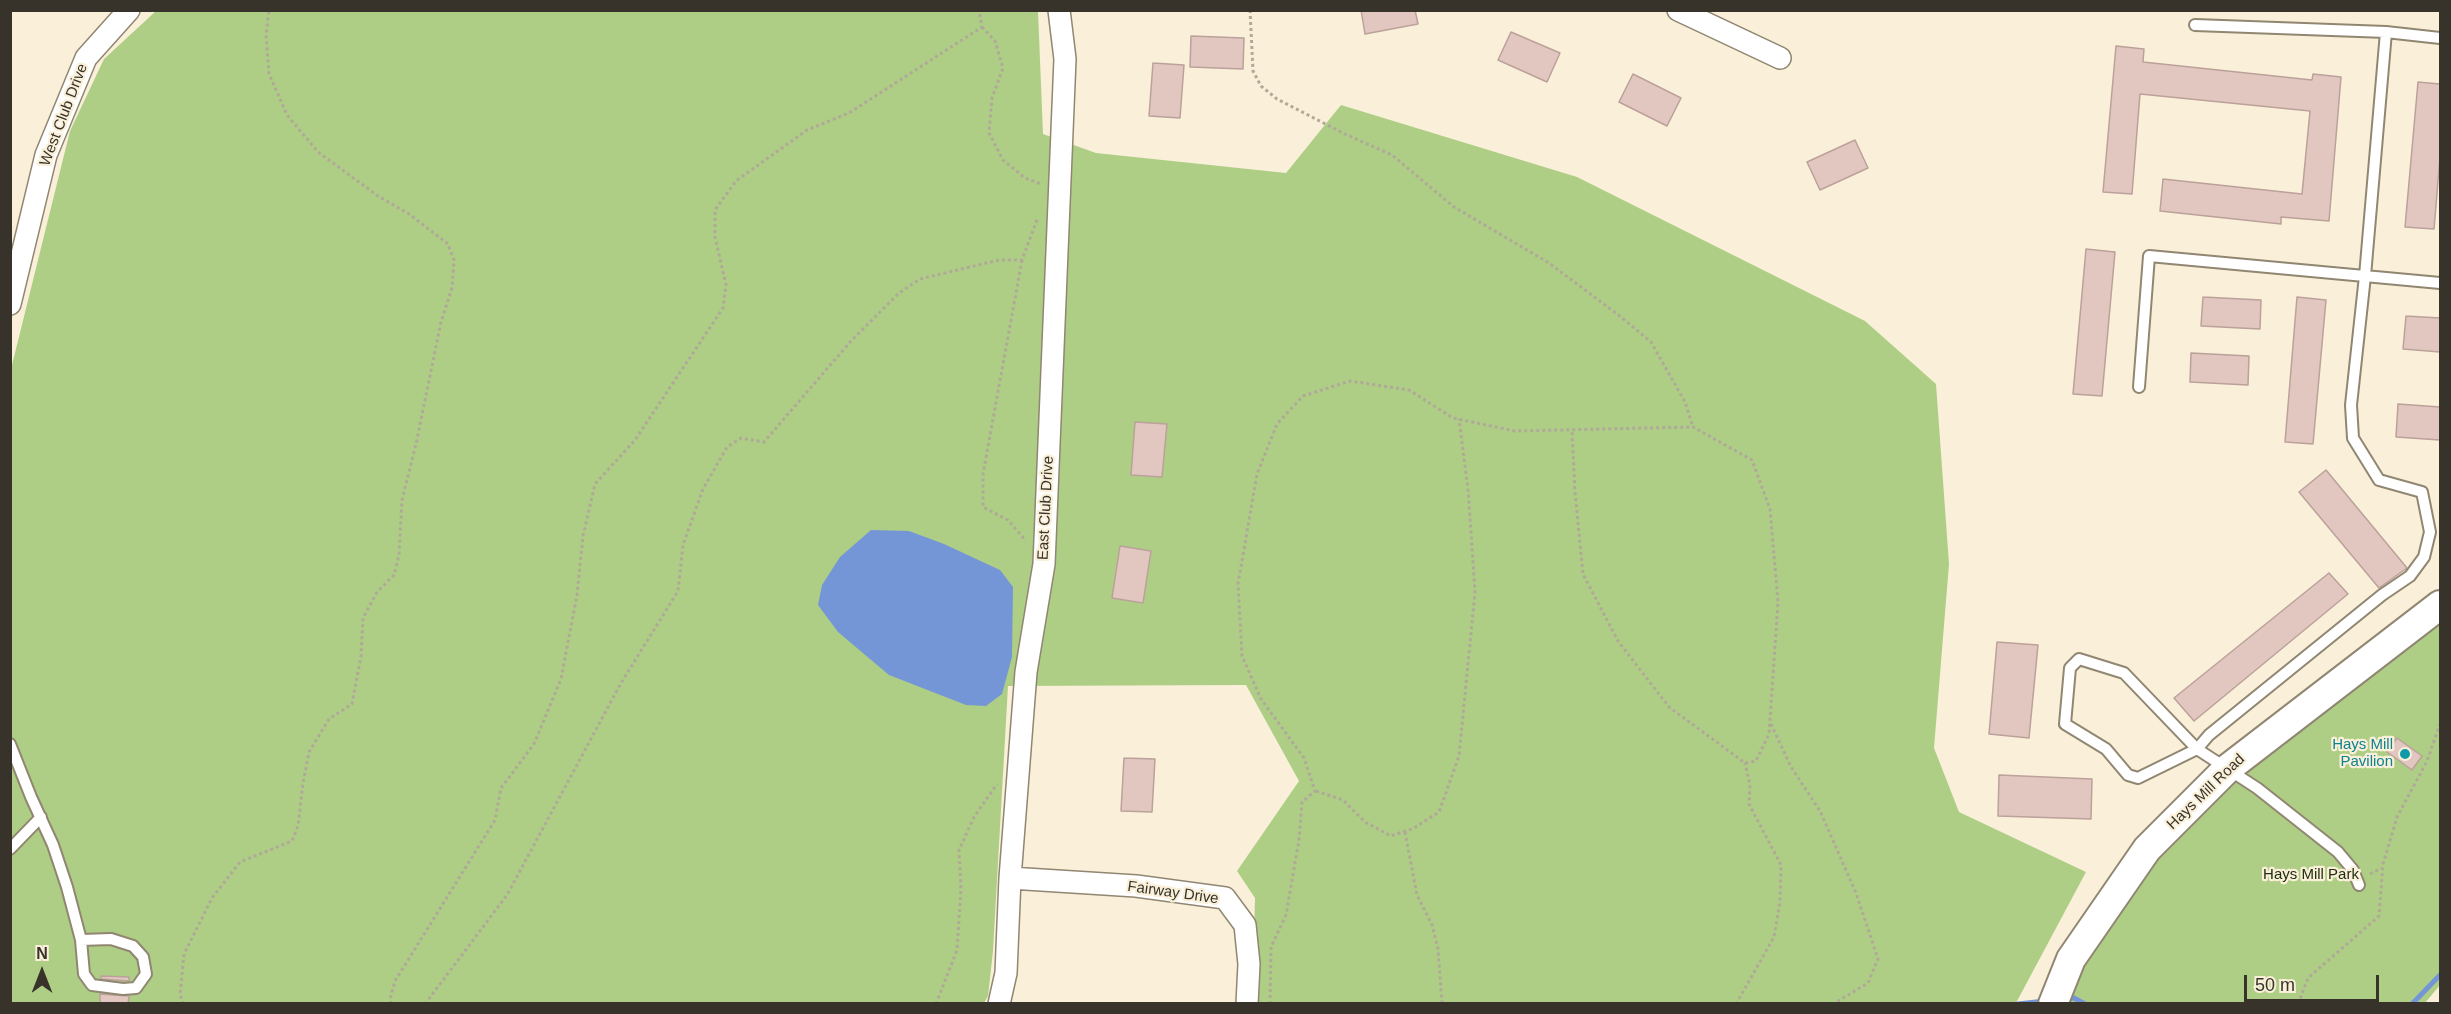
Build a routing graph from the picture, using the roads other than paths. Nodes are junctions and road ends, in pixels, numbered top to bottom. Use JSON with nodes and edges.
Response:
{"nodes":[{"id":1,"x":129,"y":10,"type":"edge"},
{"id":2,"x":1059,"y":10,"type":"edge"},
{"id":3,"x":1678,"y":10,"type":"edge"},
{"id":4,"x":2195,"y":25,"type":"dead end"},
{"id":5,"x":2386,"y":32,"type":"junction"},
{"id":6,"x":2440,"y":38,"type":"edge"},
{"id":7,"x":1780,"y":58,"type":"dead end"},
{"id":8,"x":2365,"y":276,"type":"junction"},
{"id":9,"x":2440,"y":283,"type":"edge"},
{"id":10,"x":10,"y":304,"type":"edge"},
{"id":11,"x":2139,"y":387,"type":"dead end"},
{"id":12,"x":2440,"y":605,"type":"edge"},
{"id":13,"x":10,"y":744,"type":"edge"},
{"id":14,"x":2197,"y":749,"type":"junction"},
{"id":15,"x":2227,"y":769,"type":"junction"},
{"id":16,"x":41,"y":817,"type":"junction"},
{"id":17,"x":10,"y":849,"type":"edge"},
{"id":18,"x":1010,"y":878,"type":"junction"},
{"id":19,"x":2359,"y":885,"type":"dead end"},
{"id":20,"x":81,"y":940,"type":"junction"},
{"id":21,"x":2057,"y":994,"type":"edge"},
{"id":22,"x":999,"y":1004,"type":"edge"},
{"id":23,"x":1247,"y":1004,"type":"edge"}],
"edges":[{"from":1,"to":10,"type":"street","name":"West Club Drive"},
{"from":2,"to":18,"type":"street","name":"East Club Drive"},
{"from":3,"to":7,"type":"street"},
{"from":4,"to":5,"type":"lane"},
{"from":5,"to":6,"type":"lane"},
{"from":5,"to":8,"type":"lane"},
{"from":8,"to":9,"type":"lane"},
{"from":8,"to":11,"type":"lane"},
{"from":8,"to":14,"type":"lane"},
{"from":12,"to":15,"type":"street","name":"Hays Mill Road"},
{"from":13,"to":16,"type":"lane"},
{"from":14,"to":14,"type":"lane"},
{"from":14,"to":15,"type":"lane"},
{"from":15,"to":19,"type":"lane"},
{"from":15,"to":21,"type":"street","name":"Hays Mill Road"},
{"from":16,"to":17,"type":"lane"},
{"from":16,"to":20,"type":"lane"},
{"from":18,"to":22,"type":"street","name":"East Club Drive"},
{"from":18,"to":23,"type":"street","name":"Fairway Drive"},
{"from":20,"to":20,"type":"lane"}]}
